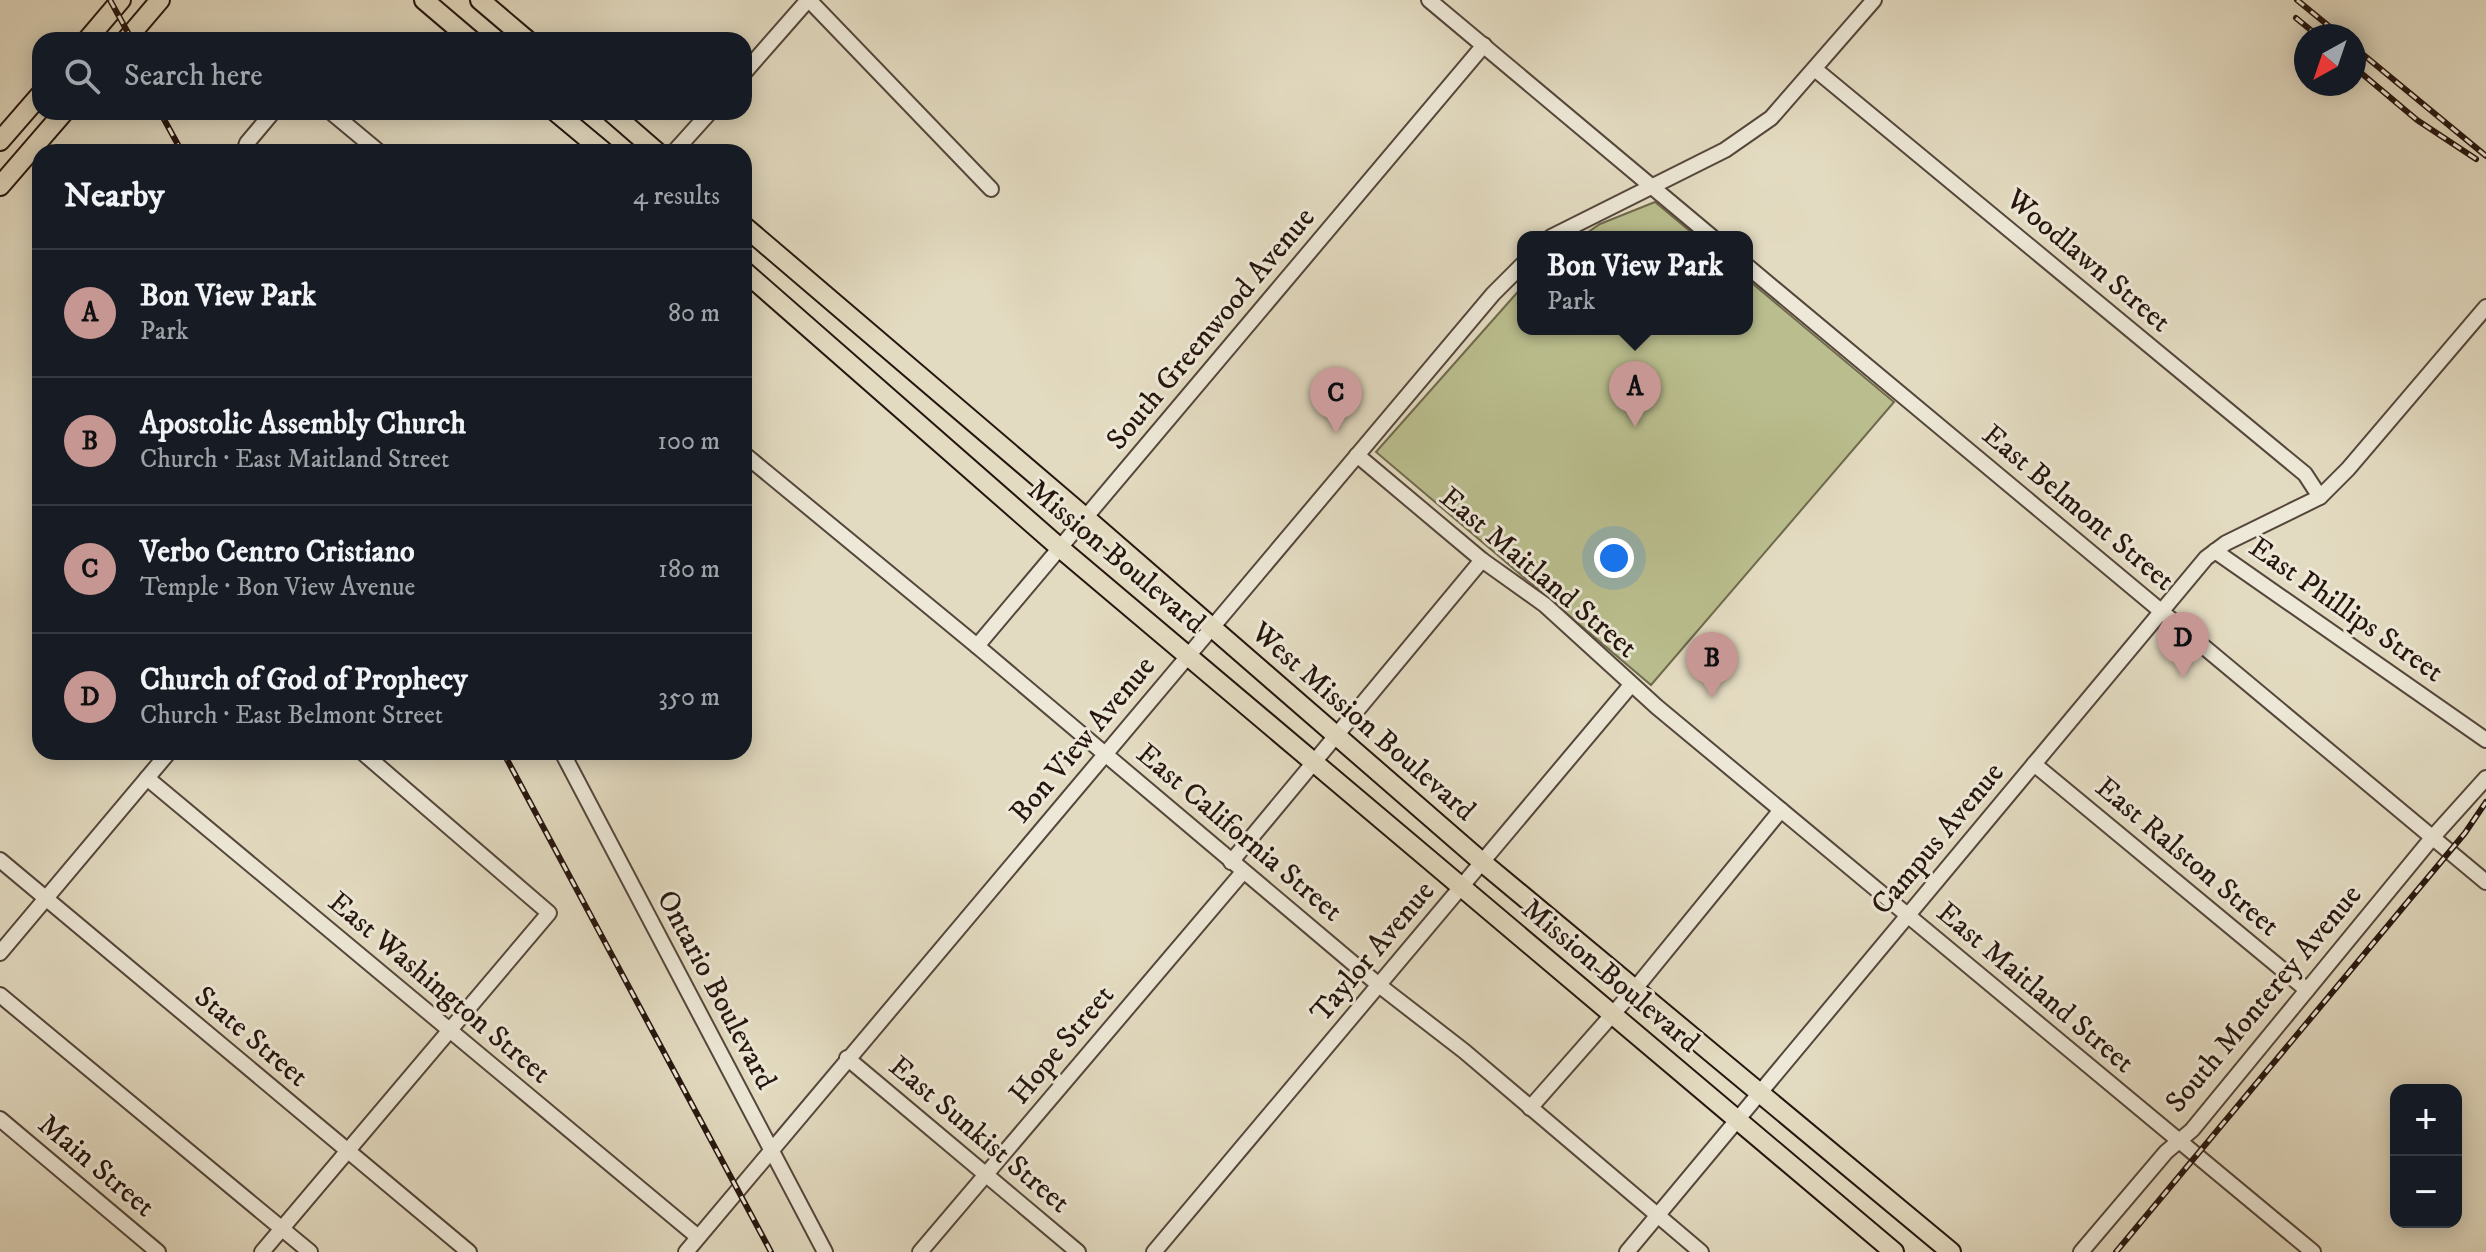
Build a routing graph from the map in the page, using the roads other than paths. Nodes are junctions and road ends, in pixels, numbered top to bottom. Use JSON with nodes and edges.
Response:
{"nodes":[{"id":1,"x":121,"y":0,"type":"edge"},
{"id":2,"x":160,"y":0,"type":"edge"},
{"id":3,"x":424,"y":0,"type":"edge"},
{"id":4,"x":480,"y":0,"type":"edge"},
{"id":5,"x":809,"y":0,"type":"edge"},
{"id":6,"x":1429,"y":0,"type":"edge"},
{"id":7,"x":1874,"y":0,"type":"edge"},
{"id":8,"x":94,"y":32,"type":"edge"},
{"id":9,"x":133,"y":32,"type":"edge"},
{"id":10,"x":462,"y":32,"type":"edge"},
{"id":11,"x":518,"y":32,"type":"edge"},
{"id":12,"x":1484,"y":45,"type":"junction"},
{"id":13,"x":752,"y":64,"type":"edge"},
{"id":14,"x":1816,"y":70,"type":"junction"},
{"id":15,"x":32,"y":104,"type":"edge"},
{"id":16,"x":57,"y":120,"type":"edge"},
{"id":17,"x":266,"y":120,"type":"edge"},
{"id":18,"x":341,"y":120,"type":"edge"},
{"id":19,"x":566,"y":120,"type":"edge"},
{"id":20,"x":620,"y":120,"type":"edge"},
{"id":21,"x":703,"y":120,"type":"edge"},
{"id":22,"x":0,"y":141,"type":"edge"},
{"id":23,"x":36,"y":144,"type":"edge"},
{"id":24,"x":247,"y":144,"type":"edge"},
{"id":25,"x":369,"y":144,"type":"edge"},
{"id":26,"x":594,"y":144,"type":"edge"},
{"id":27,"x":648,"y":144,"type":"edge"},
{"id":28,"x":681,"y":144,"type":"edge"},
{"id":29,"x":32,"y":149,"type":"edge"},
{"id":30,"x":0,"y":186,"type":"edge"},
{"id":31,"x":1651,"y":186,"type":"junction"},
{"id":32,"x":991,"y":189,"type":"dead end"},
{"id":33,"x":1563,"y":231,"type":"edge"},
{"id":34,"x":1705,"y":231,"type":"edge"},
{"id":35,"x":752,"y":233,"type":"edge"},
{"id":36,"x":1517,"y":270,"type":"edge"},
{"id":37,"x":1753,"y":271,"type":"edge"},
{"id":38,"x":752,"y":278,"type":"edge"},
{"id":39,"x":2486,"y":307,"type":"edge"},
{"id":40,"x":1357,"y":455,"type":"junction"},
{"id":41,"x":752,"y":461,"type":"edge"},
{"id":42,"x":2320,"y":497,"type":"junction"},
{"id":43,"x":1086,"y":518,"type":"junction"},
{"id":44,"x":1060,"y":548,"type":"junction"},
{"id":45,"x":2215,"y":551,"type":"junction"},
{"id":46,"x":1482,"y":560,"type":"junction"},
{"id":47,"x":2161,"y":612,"type":"junction"},
{"id":48,"x":1212,"y":627,"type":"junction"},
{"id":49,"x":977,"y":646,"type":"junction"},
{"id":50,"x":1189,"y":655,"type":"junction"},
{"id":51,"x":1631,"y":685,"type":"junction"},
{"id":52,"x":1334,"y":735,"type":"junction"},
{"id":53,"x":2486,"y":740,"type":"edge"},
{"id":54,"x":1106,"y":754,"type":"junction"},
{"id":55,"x":162,"y":760,"type":"edge"},
{"id":56,"x":371,"y":760,"type":"edge"},
{"id":57,"x":566,"y":760,"type":"edge"},
{"id":58,"x":1314,"y":760,"type":"junction"},
{"id":59,"x":2034,"y":764,"type":"junction"},
{"id":60,"x":147,"y":778,"type":"junction"},
{"id":61,"x":2486,"y":778,"type":"edge"},
{"id":62,"x":1781,"y":810,"type":"junction"},
{"id":63,"x":2432,"y":838,"type":"junction"},
{"id":64,"x":0,"y":860,"type":"edge"},
{"id":65,"x":1482,"y":862,"type":"junction"},
{"id":66,"x":1237,"y":867,"type":"junction"},
{"id":67,"x":2486,"y":882,"type":"edge"},
{"id":68,"x":1461,"y":887,"type":"junction"},
{"id":69,"x":46,"y":898,"type":"junction"},
{"id":70,"x":1907,"y":916,"type":"junction"},
{"id":71,"x":0,"y":953,"type":"edge"},
{"id":72,"x":1380,"y":986,"type":"junction"},
{"id":73,"x":1634,"y":990,"type":"junction"},
{"id":74,"x":2307,"y":990,"type":"junction"},
{"id":75,"x":0,"y":995,"type":"edge"},
{"id":76,"x":1612,"y":1014,"type":"junction"},
{"id":77,"x":449,"y":1030,"type":"junction"},
{"id":78,"x":847,"y":1058,"type":"junction"},
{"id":79,"x":1761,"y":1092,"type":"junction"},
{"id":80,"x":1530,"y":1108,"type":"junction"},
{"id":81,"x":0,"y":1119,"type":"edge"},
{"id":82,"x":1738,"y":1120,"type":"junction"},
{"id":83,"x":2179,"y":1141,"type":"junction"},
{"id":84,"x":347,"y":1151,"type":"junction"},
{"id":85,"x":771,"y":1151,"type":"junction"},
{"id":86,"x":986,"y":1173,"type":"junction"},
{"id":87,"x":1658,"y":1215,"type":"junction"},
{"id":88,"x":283,"y":1227,"type":"junction"},
{"id":89,"x":698,"y":1237,"type":"junction"},
{"id":90,"x":158,"y":1252,"type":"edge"},
{"id":91,"x":262,"y":1252,"type":"edge"},
{"id":92,"x":310,"y":1252,"type":"edge"},
{"id":93,"x":469,"y":1252,"type":"edge"},
{"id":94,"x":686,"y":1252,"type":"edge"},
{"id":95,"x":825,"y":1252,"type":"edge"},
{"id":96,"x":920,"y":1252,"type":"edge"},
{"id":97,"x":1078,"y":1252,"type":"edge"},
{"id":98,"x":1154,"y":1252,"type":"edge"},
{"id":99,"x":1627,"y":1252,"type":"edge"},
{"id":100,"x":1701,"y":1252,"type":"edge"},
{"id":101,"x":1894,"y":1252,"type":"edge"},
{"id":102,"x":1951,"y":1252,"type":"edge"},
{"id":103,"x":2081,"y":1252,"type":"edge"},
{"id":104,"x":2313,"y":1252,"type":"edge"}],
"edges":[{"from":1,"to":8,"type":"main road"},
{"from":2,"to":9,"type":"main road"},
{"from":3,"to":10,"type":"main road"},
{"from":4,"to":11,"type":"main road"},
{"from":5,"to":13,"type":"street"},
{"from":5,"to":32,"type":"street"},
{"from":6,"to":12,"type":"street"},
{"from":7,"to":14,"type":"street"},
{"from":12,"to":31,"type":"street"},
{"from":12,"to":43,"type":"street","name":"South Greenwood Avenue"},
{"from":14,"to":31,"type":"street"},
{"from":14,"to":42,"type":"street","name":"Woodlawn Street"},
{"from":15,"to":22,"type":"main road"},
{"from":16,"to":23,"type":"main road"},
{"from":17,"to":24,"type":"street"},
{"from":18,"to":25,"type":"street"},
{"from":19,"to":26,"type":"main road"},
{"from":20,"to":27,"type":"main road"},
{"from":21,"to":28,"type":"street"},
{"from":29,"to":30,"type":"main road"},
{"from":31,"to":33,"type":"street"},
{"from":31,"to":34,"type":"street"},
{"from":35,"to":43,"type":"main road","name":"West Mission Boulevard"},
{"from":36,"to":40,"type":"street","name":"Bon View Avenue"},
{"from":37,"to":47,"type":"street","name":"East Belmont Street"},
{"from":38,"to":44,"type":"main road","name":"Mission Boulevard"},
{"from":39,"to":42,"type":"street","name":"Campus Avenue"},
{"from":40,"to":46,"type":"street","name":"East Maitland Street"},
{"from":40,"to":48,"type":"street","name":"Bon View Avenue"},
{"from":41,"to":49,"type":"street","name":"East California Street"},
{"from":42,"to":45,"type":"street","name":"Campus Avenue"},
{"from":43,"to":44,"type":"street","name":"South Greenwood Avenue"},
{"from":43,"to":48,"type":"main road","name":"West Mission Boulevard"},
{"from":44,"to":49,"type":"street","name":"South Greenwood Avenue"},
{"from":44,"to":50,"type":"main road","name":"Mission Boulevard"},
{"from":45,"to":47,"type":"street","name":"Campus Avenue"},
{"from":45,"to":53,"type":"street","name":"East Phillips Street"},
{"from":46,"to":51,"type":"street","name":"East Maitland Street"},
{"from":46,"to":52,"type":"street","name":"Hope Street"},
{"from":47,"to":59,"type":"street","name":"Campus Avenue"},
{"from":47,"to":63,"type":"street","name":"East Belmont Street"},
{"from":48,"to":50,"type":"street","name":"Bon View Avenue"},
{"from":48,"to":52,"type":"main road","name":"West Mission Boulevard"},
{"from":49,"to":54,"type":"street","name":"East California Street"},
{"from":50,"to":54,"type":"street","name":"Bon View Avenue"},
{"from":50,"to":58,"type":"main road","name":"Mission Boulevard"},
{"from":51,"to":62,"type":"street","name":"East Maitland Street"},
{"from":51,"to":65,"type":"street","name":"Taylor Avenue"},
{"from":52,"to":58,"type":"street","name":"Hope Street"},
{"from":52,"to":65,"type":"main road","name":"West Mission Boulevard"},
{"from":54,"to":66,"type":"street","name":"East California Street"},
{"from":54,"to":78,"type":"street","name":"Bon View Avenue"},
{"from":55,"to":60,"type":"street"},
{"from":56,"to":77,"type":"street"},
{"from":57,"to":85,"type":"street","name":"Ontario Boulevard"},
{"from":58,"to":66,"type":"street","name":"Hope Street"},
{"from":58,"to":68,"type":"main road","name":"Mission Boulevard"},
{"from":59,"to":70,"type":"street","name":"Campus Avenue"},
{"from":59,"to":74,"type":"street","name":"East Ralston Street"},
{"from":60,"to":69,"type":"street"},
{"from":60,"to":77,"type":"street","name":"East Washington Street"},
{"from":61,"to":63,"type":"street","name":"South Monterey Avenue"},
{"from":62,"to":70,"type":"street","name":"East Maitland Street"},
{"from":62,"to":73,"type":"street"},
{"from":63,"to":67,"type":"street","name":"East Belmont Street"},
{"from":63,"to":74,"type":"street","name":"South Monterey Avenue"},
{"from":64,"to":69,"type":"street","name":"State Street"},
{"from":65,"to":68,"type":"street","name":"Taylor Avenue"},
{"from":65,"to":73,"type":"main road","name":"West Mission Boulevard"},
{"from":66,"to":72,"type":"street","name":"East California Street"},
{"from":66,"to":86,"type":"street","name":"Hope Street"},
{"from":68,"to":72,"type":"street","name":"Taylor Avenue"},
{"from":68,"to":76,"type":"main road","name":"Mission Boulevard"},
{"from":69,"to":71,"type":"street"},
{"from":69,"to":84,"type":"street","name":"State Street"},
{"from":70,"to":79,"type":"street","name":"Campus Avenue"},
{"from":70,"to":83,"type":"street","name":"East Maitland Street"},
{"from":72,"to":80,"type":"street","name":"East California Street"},
{"from":72,"to":98,"type":"street","name":"Taylor Avenue"},
{"from":73,"to":76,"type":"street"},
{"from":73,"to":79,"type":"main road","name":"West Mission Boulevard"},
{"from":74,"to":83,"type":"street","name":"South Monterey Avenue"},
{"from":75,"to":88,"type":"street"},
{"from":76,"to":80,"type":"street"},
{"from":76,"to":82,"type":"main road","name":"Mission Boulevard"},
{"from":77,"to":84,"type":"street"},
{"from":77,"to":89,"type":"street","name":"East Washington Street"},
{"from":78,"to":85,"type":"street","name":"Bon View Avenue"},
{"from":78,"to":86,"type":"street","name":"East Sunkist Street"},
{"from":79,"to":82,"type":"street","name":"Campus Avenue"},
{"from":79,"to":102,"type":"main road","name":"West Mission Boulevard"},
{"from":80,"to":87,"type":"street","name":"East California Street"},
{"from":81,"to":90,"type":"street","name":"Main Street"},
{"from":82,"to":87,"type":"street","name":"Campus Avenue"},
{"from":82,"to":101,"type":"main road","name":"Mission Boulevard"},
{"from":83,"to":103,"type":"street","name":"South Monterey Avenue"},
{"from":83,"to":104,"type":"street","name":"East Maitland Street"},
{"from":84,"to":88,"type":"street"},
{"from":84,"to":93,"type":"street","name":"State Street"},
{"from":85,"to":89,"type":"street","name":"Bon View Avenue"},
{"from":85,"to":95,"type":"street","name":"Ontario Boulevard"},
{"from":86,"to":96,"type":"street","name":"Hope Street"},
{"from":86,"to":97,"type":"street","name":"East Sunkist Street"},
{"from":87,"to":99,"type":"street","name":"Campus Avenue"},
{"from":87,"to":100,"type":"street","name":"East California Street"},
{"from":88,"to":91,"type":"street"},
{"from":88,"to":92,"type":"street"},
{"from":89,"to":94,"type":"street","name":"Bon View Avenue"}]}
